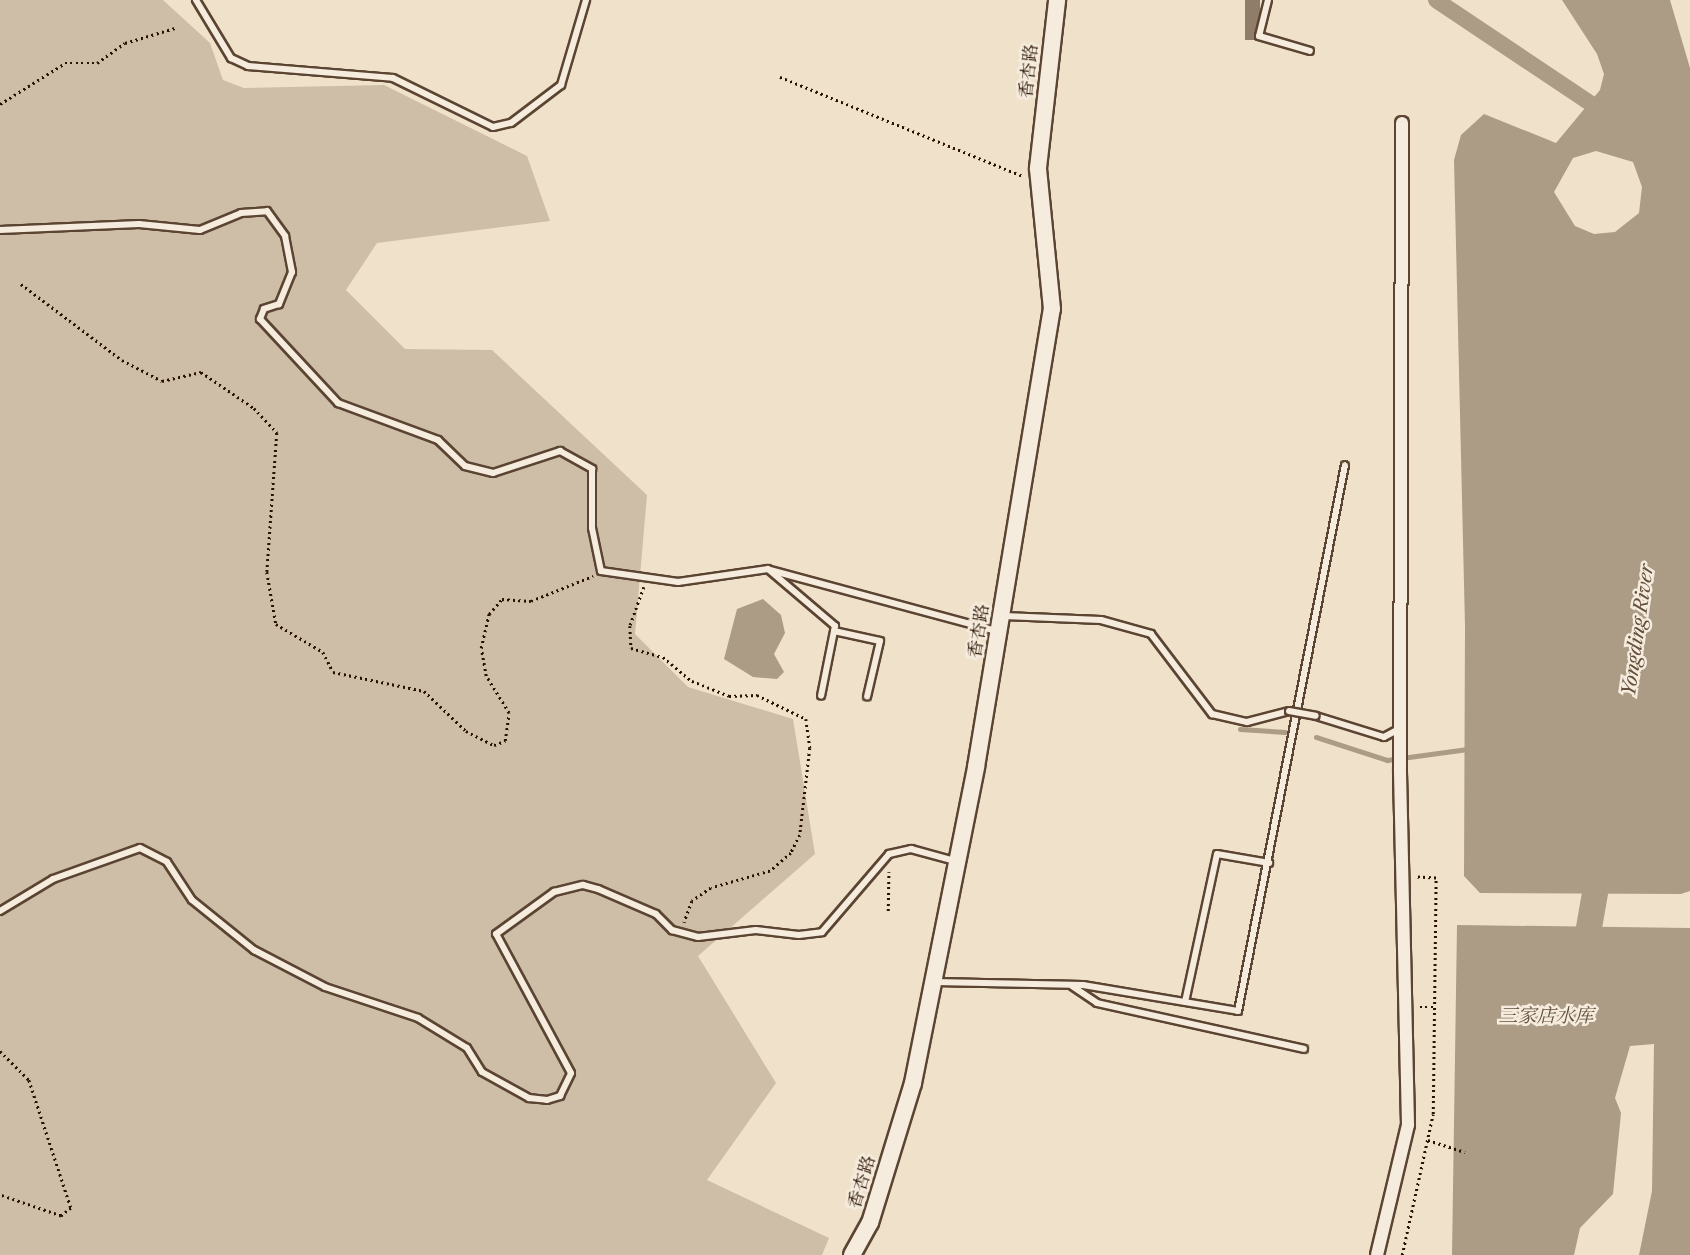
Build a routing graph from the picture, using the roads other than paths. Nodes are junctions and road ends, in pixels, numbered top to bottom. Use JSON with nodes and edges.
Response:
{"nodes":[{"id":1,"x":196,"y":0,"type":"edge"},
{"id":2,"x":586,"y":0,"type":"edge"},
{"id":3,"x":1057,"y":0,"type":"edge"},
{"id":4,"x":1268,"y":0,"type":"edge"},
{"id":5,"x":1310,"y":51,"type":"dead end"},
{"id":6,"x":1402,"y":123,"type":"dead end"},
{"id":7,"x":0,"y":230,"type":"edge"},
{"id":8,"x":1345,"y":465,"type":"dead end"},
{"id":9,"x":768,"y":569,"type":"junction"},
{"id":10,"x":1000,"y":624,"type":"junction"},
{"id":11,"x":834,"y":631,"type":"junction"},
{"id":12,"x":821,"y":695,"type":"dead end"},
{"id":13,"x":867,"y":697,"type":"dead end"},
{"id":14,"x":1401,"y":728,"type":"junction"},
{"id":15,"x":957,"y":861,"type":"junction"},
{"id":16,"x":1269,"y":863,"type":"junction"},
{"id":17,"x":0,"y":911,"type":"edge"},
{"id":18,"x":933,"y":982,"type":"junction"},
{"id":19,"x":1071,"y":985,"type":"junction"},
{"id":20,"x":1185,"y":1002,"type":"junction"},
{"id":21,"x":1304,"y":1049,"type":"dead end"},
{"id":22,"x":852,"y":1255,"type":"edge"},
{"id":23,"x":1377,"y":1255,"type":"edge"}],
"edges":[{"from":1,"to":2,"type":"lane"},
{"from":3,"to":10,"type":"street","name":"香杏路"},
{"from":4,"to":5,"type":"lane"},
{"from":6,"to":14,"type":"street"},
{"from":7,"to":9,"type":"lane"},
{"from":8,"to":16,"type":"lane"},
{"from":9,"to":10,"type":"lane"},
{"from":9,"to":11,"type":"lane"},
{"from":10,"to":14,"type":"lane","bridge":true},
{"from":10,"to":15,"type":"street","name":"香杏路"},
{"from":11,"to":12,"type":"lane"},
{"from":11,"to":13,"type":"lane"},
{"from":14,"to":23,"type":"street"},
{"from":15,"to":17,"type":"lane"},
{"from":15,"to":18,"type":"street","name":"香杏路"},
{"from":16,"to":20,"type":"lane"},
{"from":16,"to":20,"type":"lane"},
{"from":18,"to":19,"type":"lane"},
{"from":18,"to":22,"type":"street","name":"香杏路"},
{"from":19,"to":20,"type":"lane"},
{"from":19,"to":21,"type":"lane"}]}
